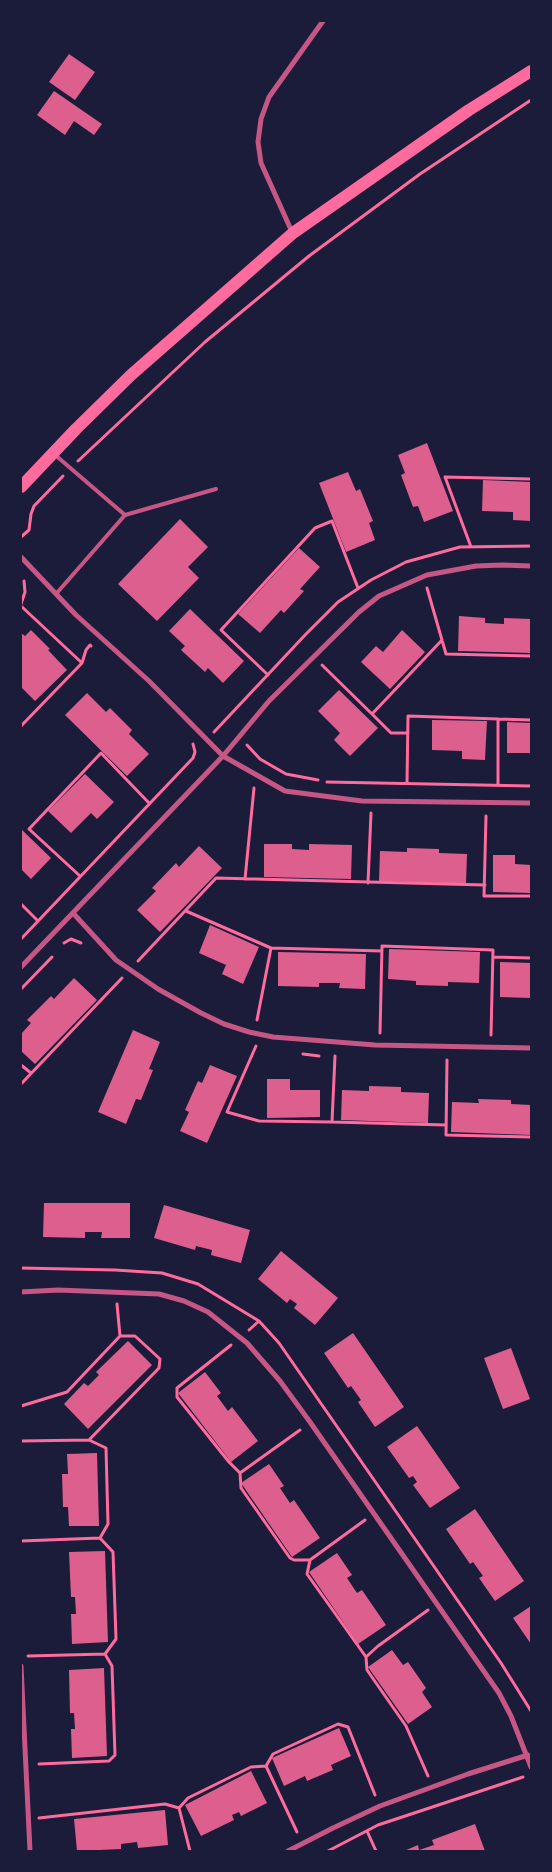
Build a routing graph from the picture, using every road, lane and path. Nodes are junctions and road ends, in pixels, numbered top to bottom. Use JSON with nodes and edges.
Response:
{"nodes":[{"id":1,"x":323,"y":21,"type":"edge"},
{"id":2,"x":531,"y":71,"type":"edge"},
{"id":3,"x":531,"y":100,"type":"edge"},
{"id":4,"x":293,"y":233,"type":"junction"},
{"id":5,"x":53,"y":454,"type":"junction"},
{"id":6,"x":70,"y":469,"type":"junction"},
{"id":7,"x":531,"y":479,"type":"edge"},
{"id":8,"x":21,"y":487,"type":"edge"},
{"id":9,"x":216,"y":489,"type":"dead end"},
{"id":10,"x":125,"y":516,"type":"junction"},
{"id":11,"x":21,"y":537,"type":"edge"},
{"id":12,"x":471,"y":547,"type":"dead end"},
{"id":13,"x":21,"y":557,"type":"edge"},
{"id":14,"x":418,"y":559,"type":"dead end"},
{"id":15,"x":531,"y":566,"type":"edge"},
{"id":16,"x":424,"y":576,"type":"junction"},
{"id":17,"x":21,"y":578,"type":"edge"},
{"id":18,"x":358,"y":588,"type":"dead end"},
{"id":19,"x":56,"y":594,"type":"junction"},
{"id":20,"x":21,"y":605,"type":"edge"},
{"id":21,"x":442,"y":640,"type":"junction"},
{"id":22,"x":298,"y":643,"type":"dead end"},
{"id":23,"x":97,"y":652,"type":"dead end"},
{"id":24,"x":531,"y":656,"type":"edge"},
{"id":25,"x":314,"y":657,"type":"junction"},
{"id":26,"x":82,"y":664,"type":"junction"},
{"id":27,"x":268,"y":675,"type":"dead end"},
{"id":28,"x":372,"y":714,"type":"junction"},
{"id":29,"x":498,"y":719,"type":"junction"},
{"id":30,"x":531,"y":720,"type":"edge"},
{"id":31,"x":225,"y":721,"type":"dead end"},
{"id":32,"x":21,"y":726,"type":"edge"},
{"id":33,"x":408,"y":732,"type":"junction"},
{"id":34,"x":240,"y":737,"type":"junction"},
{"id":35,"x":192,"y":743,"type":"dead end"},
{"id":36,"x":223,"y":756,"type":"junction"},
{"id":37,"x":260,"y":759,"type":"junction"},
{"id":38,"x":255,"y":774,"type":"junction"},
{"id":39,"x":372,"y":782,"type":"junction"},
{"id":40,"x":408,"y":783,"type":"junction"},
{"id":41,"x":486,"y":785,"type":"junction"},
{"id":42,"x":498,"y":785,"type":"junction"},
{"id":43,"x":531,"y":786,"type":"edge"},
{"id":44,"x":371,"y":801,"type":"junction"},
{"id":45,"x":486,"y":802,"type":"junction"},
{"id":46,"x":531,"y":803,"type":"edge"},
{"id":47,"x":150,"y":804,"type":"junction"},
{"id":48,"x":80,"y":876,"type":"junction"},
{"id":49,"x":245,"y":879,"type":"junction"},
{"id":50,"x":368,"y":882,"type":"junction"},
{"id":51,"x":484,"y":886,"type":"junction"},
{"id":52,"x":531,"y":896,"type":"edge"},
{"id":53,"x":21,"y":904,"type":"edge"},
{"id":54,"x":186,"y":911,"type":"junction"},
{"id":55,"x":73,"y":913,"type":"junction"},
{"id":56,"x":38,"y":921,"type":"junction"},
{"id":57,"x":21,"y":939,"type":"edge"},
{"id":58,"x":271,"y":948,"type":"junction"},
{"id":59,"x":382,"y":951,"type":"junction"},
{"id":60,"x":493,"y":957,"type":"junction"},
{"id":61,"x":531,"y":958,"type":"edge"},
{"id":62,"x":21,"y":966,"type":"edge"},
{"id":63,"x":130,"y":970,"type":"junction"},
{"id":64,"x":254,"y":1033,"type":"junction"},
{"id":65,"x":256,"y":1046,"type":"dead end"},
{"id":66,"x":379,"y":1046,"type":"junction"},
{"id":67,"x":490,"y":1048,"type":"junction"},
{"id":68,"x":531,"y":1048,"type":"edge"},
{"id":69,"x":335,"y":1056,"type":"dead end"},
{"id":70,"x":447,"y":1060,"type":"dead end"},
{"id":71,"x":21,"y":1065,"type":"edge"},
{"id":72,"x":31,"y":1073,"type":"junction"},
{"id":73,"x":21,"y":1084,"type":"edge"},
{"id":74,"x":332,"y":1122,"type":"junction"},
{"id":75,"x":446,"y":1125,"type":"junction"},
{"id":76,"x":531,"y":1137,"type":"edge"},
{"id":77,"x":21,"y":1292,"type":"edge"},
{"id":78,"x":259,"y":1321,"type":"dead end"},
{"id":79,"x":241,"y":1337,"type":"junction"},
{"id":80,"x":21,"y":1406,"type":"edge"},
{"id":81,"x":326,"y":1411,"type":"dead end"},
{"id":82,"x":310,"y":1422,"type":"junction"},
{"id":83,"x":89,"y":1440,"type":"junction"},
{"id":84,"x":21,"y":1441,"type":"edge"},
{"id":85,"x":240,"y":1474,"type":"junction"},
{"id":86,"x":388,"y":1501,"type":"dead end"},
{"id":87,"x":374,"y":1513,"type":"junction"},
{"id":88,"x":100,"y":1538,"type":"junction"},
{"id":89,"x":21,"y":1541,"type":"edge"},
{"id":90,"x":310,"y":1560,"type":"junction"},
{"id":91,"x":453,"y":1594,"type":"dead end"},
{"id":92,"x":438,"y":1604,"type":"junction"},
{"id":93,"x":105,"y":1654,"type":"junction"},
{"id":94,"x":21,"y":1656,"type":"edge"},
{"id":95,"x":366,"y":1657,"type":"junction"},
{"id":96,"x":21,"y":1666,"type":"edge"},
{"id":97,"x":528,"y":1755,"type":"junction"},
{"id":98,"x":27,"y":1765,"type":"junction"},
{"id":99,"x":266,"y":1766,"type":"junction"},
{"id":100,"x":531,"y":1768,"type":"edge"},
{"id":101,"x":531,"y":1774,"type":"edge"},
{"id":102,"x":432,"y":1787,"type":"junction"},
{"id":103,"x":438,"y":1805,"type":"junction"},
{"id":104,"x":380,"y":1806,"type":"junction"},
{"id":105,"x":179,"y":1808,"type":"junction"},
{"id":106,"x":29,"y":1819,"type":"junction"},
{"id":107,"x":387,"y":1822,"type":"junction"},
{"id":108,"x":367,"y":1831,"type":"junction"},
{"id":109,"x":302,"y":1844,"type":"junction"},
{"id":110,"x":30,"y":1851,"type":"edge"},
{"id":111,"x":190,"y":1851,"type":"edge"},
{"id":112,"x":288,"y":1851,"type":"edge"},
{"id":113,"x":328,"y":1851,"type":"edge"},
{"id":114,"x":376,"y":1851,"type":"edge"}],
"edges":[{"from":1,"to":4,"type":"street"},
{"from":2,"to":4,"type":"main road"},
{"from":3,"to":6,"type":"path"},
{"from":4,"to":5,"type":"main road"},
{"from":5,"to":6,"type":"lane"},
{"from":5,"to":8,"type":"main road"},
{"from":6,"to":10,"type":"lane"},
{"from":6,"to":11,"type":"path"},
{"from":7,"to":12,"type":"path"},
{"from":9,"to":10,"type":"lane"},
{"from":10,"to":19,"type":"lane"},
{"from":13,"to":19,"type":"street"},
{"from":14,"to":16,"type":"path"},
{"from":15,"to":16,"type":"street"},
{"from":16,"to":21,"type":"path"},
{"from":16,"to":25,"type":"street"},
{"from":17,"to":20,"type":"path"},
{"from":18,"to":27,"type":"path"},
{"from":19,"to":36,"type":"street"},
{"from":20,"to":26,"type":"path"},
{"from":21,"to":24,"type":"path"},
{"from":21,"to":28,"type":"path"},
{"from":22,"to":25,"type":"path"},
{"from":23,"to":26,"type":"path"},
{"from":25,"to":28,"type":"path"},
{"from":25,"to":34,"type":"street"},
{"from":26,"to":32,"type":"path"},
{"from":28,"to":33,"type":"path"},
{"from":29,"to":30,"type":"path"},
{"from":29,"to":33,"type":"path"},
{"from":29,"to":42,"type":"path"},
{"from":31,"to":34,"type":"path"},
{"from":33,"to":40,"type":"path"},
{"from":34,"to":36,"type":"street"},
{"from":34,"to":37,"type":"path"},
{"from":35,"to":47,"type":"path"},
{"from":36,"to":38,"type":"street"},
{"from":36,"to":55,"type":"street"},
{"from":37,"to":38,"type":"path"},
{"from":37,"to":39,"type":"path"},
{"from":38,"to":44,"type":"street"},
{"from":38,"to":49,"type":"path"},
{"from":39,"to":40,"type":"path"},
{"from":39,"to":44,"type":"path"},
{"from":40,"to":41,"type":"path"},
{"from":41,"to":42,"type":"path"},
{"from":41,"to":45,"type":"path"},
{"from":42,"to":43,"type":"path"},
{"from":44,"to":45,"type":"street"},
{"from":44,"to":50,"type":"path"},
{"from":45,"to":46,"type":"street"},
{"from":45,"to":51,"type":"path"},
{"from":47,"to":48,"type":"path"},
{"from":47,"to":48,"type":"path"},
{"from":48,"to":56,"type":"path"},
{"from":49,"to":50,"type":"path"},
{"from":49,"to":54,"type":"path"},
{"from":50,"to":51,"type":"path"},
{"from":51,"to":52,"type":"path"},
{"from":53,"to":56,"type":"path"},
{"from":54,"to":58,"type":"path"},
{"from":54,"to":63,"type":"path"},
{"from":55,"to":62,"type":"street"},
{"from":55,"to":63,"type":"street"},
{"from":56,"to":57,"type":"path"},
{"from":58,"to":59,"type":"path"},
{"from":58,"to":64,"type":"path"},
{"from":59,"to":60,"type":"path"},
{"from":59,"to":66,"type":"path"},
{"from":60,"to":61,"type":"path"},
{"from":60,"to":67,"type":"path"},
{"from":63,"to":64,"type":"street"},
{"from":63,"to":72,"type":"path"},
{"from":64,"to":66,"type":"street"},
{"from":65,"to":74,"type":"path"},
{"from":66,"to":67,"type":"street"},
{"from":67,"to":68,"type":"street"},
{"from":69,"to":74,"type":"path"},
{"from":70,"to":75,"type":"path"},
{"from":71,"to":72,"type":"path"},
{"from":72,"to":73,"type":"path"},
{"from":74,"to":75,"type":"path"},
{"from":75,"to":76,"type":"path"},
{"from":77,"to":79,"type":"street"},
{"from":78,"to":79,"type":"path"},
{"from":79,"to":82,"type":"street"},
{"from":79,"to":85,"type":"path"},
{"from":80,"to":83,"type":"path"},
{"from":81,"to":82,"type":"path"},
{"from":82,"to":85,"type":"path"},
{"from":82,"to":87,"type":"street"},
{"from":83,"to":84,"type":"path"},
{"from":83,"to":88,"type":"path"},
{"from":85,"to":90,"type":"path"},
{"from":86,"to":87,"type":"path"},
{"from":87,"to":90,"type":"path"},
{"from":87,"to":92,"type":"street"},
{"from":88,"to":89,"type":"path"},
{"from":88,"to":93,"type":"path"},
{"from":90,"to":95,"type":"path"},
{"from":91,"to":92,"type":"path"},
{"from":92,"to":95,"type":"path"},
{"from":92,"to":97,"type":"street"},
{"from":93,"to":94,"type":"path"},
{"from":93,"to":98,"type":"path"},
{"from":95,"to":102,"type":"path"},
{"from":96,"to":98,"type":"street"},
{"from":97,"to":100,"type":"street"},
{"from":97,"to":102,"type":"street"},
{"from":98,"to":106,"type":"street"},
{"from":99,"to":104,"type":"path"},
{"from":99,"to":105,"type":"path"},
{"from":99,"to":109,"type":"path"},
{"from":101,"to":103,"type":"path"},
{"from":102,"to":103,"type":"path"},
{"from":102,"to":104,"type":"street"},
{"from":103,"to":107,"type":"path"},
{"from":104,"to":107,"type":"path"},
{"from":104,"to":109,"type":"street"},
{"from":105,"to":106,"type":"path"},
{"from":105,"to":111,"type":"path"},
{"from":106,"to":110,"type":"street"},
{"from":107,"to":108,"type":"path"},
{"from":108,"to":113,"type":"path"},
{"from":108,"to":114,"type":"path"},
{"from":109,"to":112,"type":"street"}]}
